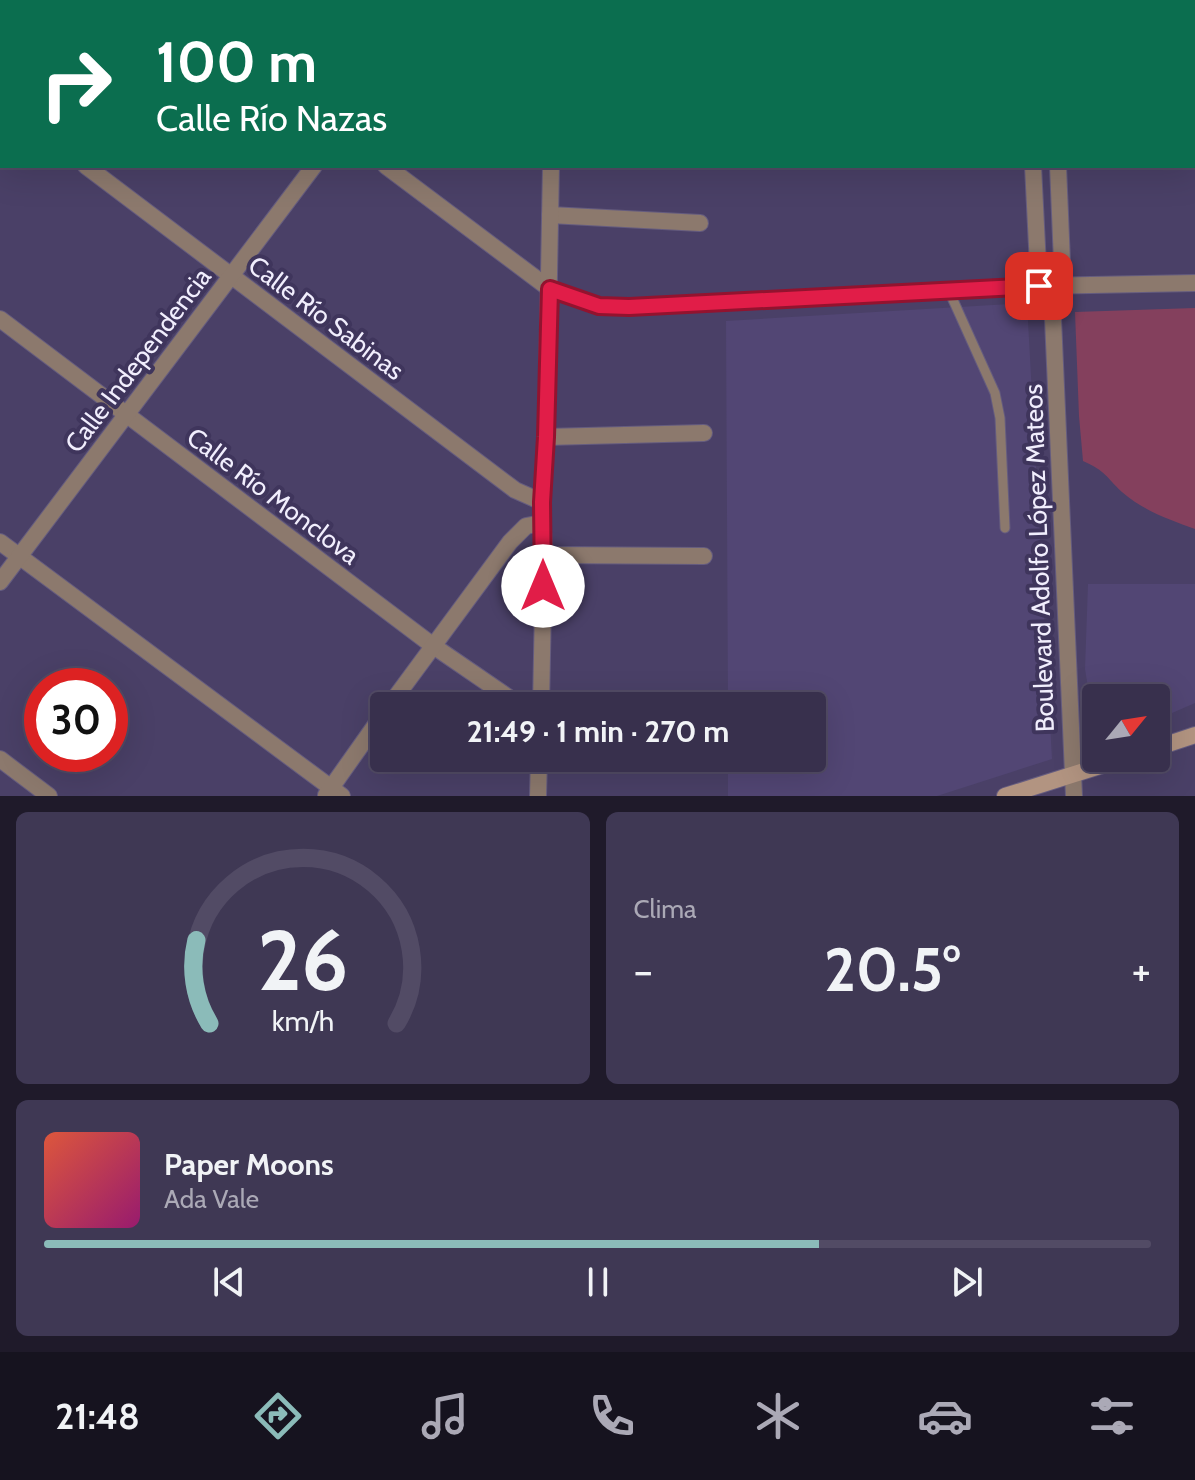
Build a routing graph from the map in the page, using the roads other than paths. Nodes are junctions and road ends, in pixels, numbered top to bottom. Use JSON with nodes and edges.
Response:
{"nodes":[{"id":1,"x":89,"y":168,"type":"edge"},
{"id":2,"x":313,"y":168,"type":"edge"},
{"id":3,"x":389,"y":168,"type":"edge"},
{"id":4,"x":551,"y":168,"type":"edge"},
{"id":5,"x":1033,"y":168,"type":"edge"},
{"id":6,"x":1058,"y":168,"type":"edge"},
{"id":7,"x":550,"y":215,"type":"junction"},
{"id":8,"x":700,"y":223,"type":"dead end"},
{"id":9,"x":232,"y":277,"type":"junction"},
{"id":10,"x":1195,"y":283,"type":"edge"},
{"id":11,"x":1039,"y":286,"type":"junction"},
{"id":12,"x":1063,"y":286,"type":"junction"},
{"id":13,"x":550,"y":289,"type":"junction"},
{"id":14,"x":949,"y":291,"type":"junction"},
{"id":15,"x":0,"y":319,"type":"edge"},
{"id":16,"x":1053,"y":319,"type":"junction"},
{"id":17,"x":126,"y":416,"type":"junction"},
{"id":18,"x":704,"y":433,"type":"dead end"},
{"id":19,"x":546,"y":437,"type":"junction"},
{"id":20,"x":542,"y":502,"type":"junction"},
{"id":21,"x":542,"y":523,"type":"junction"},
{"id":22,"x":1005,"y":528,"type":"dead end"},
{"id":23,"x":0,"y":542,"type":"edge"},
{"id":24,"x":544,"y":555,"type":"junction"},
{"id":25,"x":19,"y":556,"type":"junction"},
{"id":26,"x":704,"y":556,"type":"dead end"},
{"id":27,"x":0,"y":582,"type":"edge"},
{"id":28,"x":432,"y":645,"type":"junction"},
{"id":29,"x":399,"y":692,"type":"edge"},
{"id":30,"x":501,"y":692,"type":"edge"},
{"id":31,"x":541,"y":692,"type":"edge"},
{"id":32,"x":370,"y":735,"type":"edge"},
{"id":33,"x":1195,"y":735,"type":"edge"},
{"id":34,"x":1170,"y":743,"type":"edge"},
{"id":35,"x":0,"y":759,"type":"edge"},
{"id":36,"x":539,"y":772,"type":"edge"},
{"id":37,"x":1082,"y":772,"type":"edge"},
{"id":38,"x":1072,"y":775,"type":"junction"},
{"id":39,"x":332,"y":793,"type":"edge"},
{"id":40,"x":49,"y":796,"type":"edge"},
{"id":41,"x":538,"y":796,"type":"edge"},
{"id":42,"x":1005,"y":796,"type":"edge"},
{"id":43,"x":1074,"y":796,"type":"edge"}],
"edges":[{"from":1,"to":9,"type":"street","name":"Calle Río Sabinas"},
{"from":2,"to":9,"type":"street","name":"Calle Independencia"},
{"from":3,"to":13,"type":"street"},
{"from":4,"to":7,"type":"street"},
{"from":5,"to":11,"type":"street","name":"Boulevard Adolfo López Mateos"},
{"from":6,"to":12,"type":"street","name":"Boulevard Adolfo López Mateos"},
{"from":7,"to":8,"type":"street"},
{"from":7,"to":13,"type":"street"},
{"from":9,"to":17,"type":"street","name":"Calle Independencia"},
{"from":9,"to":20,"type":"street","name":"Calle Río Sabinas"},
{"from":10,"to":12,"type":"street"},
{"from":11,"to":12,"type":"street"},
{"from":11,"to":14,"type":"street"},
{"from":11,"to":16,"type":"street","name":"Boulevard Adolfo López Mateos"},
{"from":12,"to":16,"type":"street","name":"Boulevard Adolfo López Mateos"},
{"from":13,"to":14,"type":"street"},
{"from":13,"to":19,"type":"street"},
{"from":14,"to":22,"type":"lane"},
{"from":15,"to":17,"type":"street","name":"Calle Río Monclova"},
{"from":16,"to":38,"type":"street","name":"Boulevard Adolfo López Mateos"},
{"from":17,"to":25,"type":"street","name":"Calle Independencia"},
{"from":17,"to":28,"type":"street","name":"Calle Río Monclova"},
{"from":18,"to":19,"type":"street"},
{"from":19,"to":20,"type":"street"},
{"from":20,"to":21,"type":"street"},
{"from":21,"to":24,"type":"street"},
{"from":21,"to":28,"type":"street"},
{"from":23,"to":25,"type":"street"},
{"from":24,"to":26,"type":"street"},
{"from":24,"to":31,"type":"street"},
{"from":25,"to":27,"type":"street","name":"Calle Independencia"},
{"from":25,"to":39,"type":"street"},
{"from":28,"to":29,"type":"street"},
{"from":28,"to":30,"type":"street","name":"Calle Río Monclova"},
{"from":32,"to":39,"type":"street"},
{"from":33,"to":34,"type":"main road"},
{"from":35,"to":40,"type":"street"},
{"from":36,"to":41,"type":"street"},
{"from":37,"to":38,"type":"main road"},
{"from":38,"to":42,"type":"main road"},
{"from":38,"to":43,"type":"street","name":"Boulevard Adolfo López Mateos"}]}
